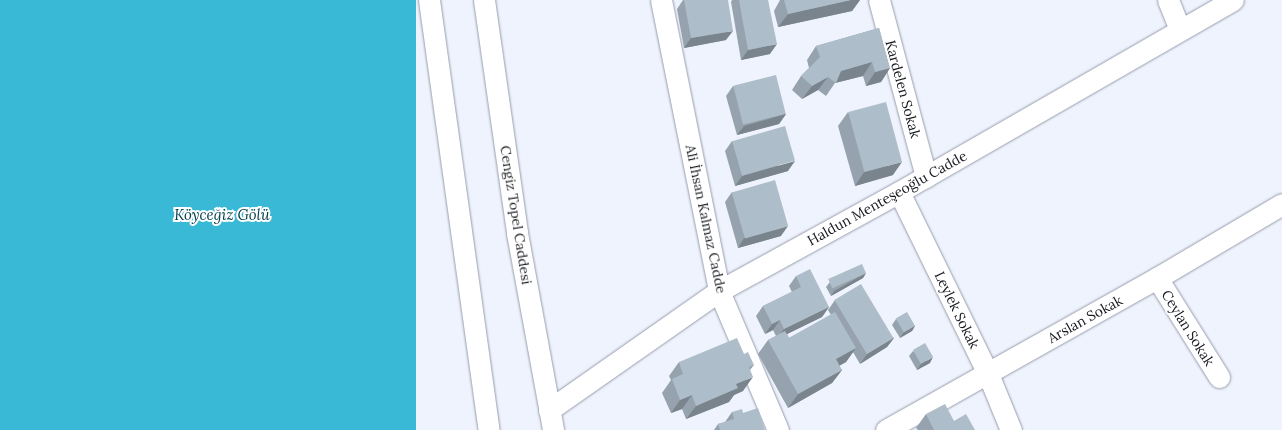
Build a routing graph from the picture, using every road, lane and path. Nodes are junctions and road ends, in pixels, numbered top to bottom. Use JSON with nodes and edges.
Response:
{"nodes":[{"id":1,"x":429,"y":0,"type":"edge"},
{"id":2,"x":484,"y":0,"type":"edge"},
{"id":3,"x":661,"y":0,"type":"edge"},
{"id":4,"x":880,"y":0,"type":"edge"},
{"id":5,"x":1168,"y":0,"type":"edge"},
{"id":6,"x":1233,"y":0,"type":"edge"},
{"id":7,"x":1180,"y":30,"type":"junction"},
{"id":8,"x":926,"y":177,"type":"junction"},
{"id":9,"x":899,"y":192,"type":"junction"},
{"id":10,"x":1282,"y":204,"type":"edge"},
{"id":11,"x":1157,"y":278,"type":"junction"},
{"id":12,"x":719,"y":291,"type":"junction"},
{"id":13,"x":988,"y":374,"type":"junction"},
{"id":14,"x":1219,"y":377,"type":"dead end"},
{"id":15,"x":551,"y":420,"type":"edge"},
{"id":16,"x":489,"y":430,"type":"edge"},
{"id":17,"x":778,"y":430,"type":"edge"},
{"id":18,"x":886,"y":430,"type":"edge"},
{"id":19,"x":1011,"y":430,"type":"edge"}],
"edges":[{"from":1,"to":16,"type":"street"},
{"from":2,"to":15,"type":"street","name":"Cengiz Topel Caddesi"},
{"from":3,"to":12,"type":"street","name":"Ali İhsan Kalmaz Cadde"},
{"from":4,"to":8,"type":"street","name":"Kardelen Sokak"},
{"from":5,"to":7,"type":"street"},
{"from":6,"to":7,"type":"street","name":"Haldun Menteşeoğlu Cadde"},
{"from":7,"to":8,"type":"street","name":"Haldun Menteşeoğlu Cadde"},
{"from":8,"to":9,"type":"street","name":"Haldun Menteşeoğlu Cadde"},
{"from":9,"to":12,"type":"street","name":"Haldun Menteşeoğlu Cadde"},
{"from":9,"to":13,"type":"street","name":"Leylek Sokak"},
{"from":10,"to":11,"type":"street","name":"Arslan Sokak"},
{"from":11,"to":13,"type":"street","name":"Arslan Sokak"},
{"from":11,"to":14,"type":"street","name":"Ceylan Sokak"},
{"from":12,"to":15,"type":"street","name":"Haldun Menteşeoğlu Cadde"},
{"from":12,"to":17,"type":"street","name":"Ali İhsan Kalmaz Cadde"},
{"from":13,"to":18,"type":"street","name":"Arslan Sokak"},
{"from":13,"to":19,"type":"street","name":"Leylek Sokak"}]}
